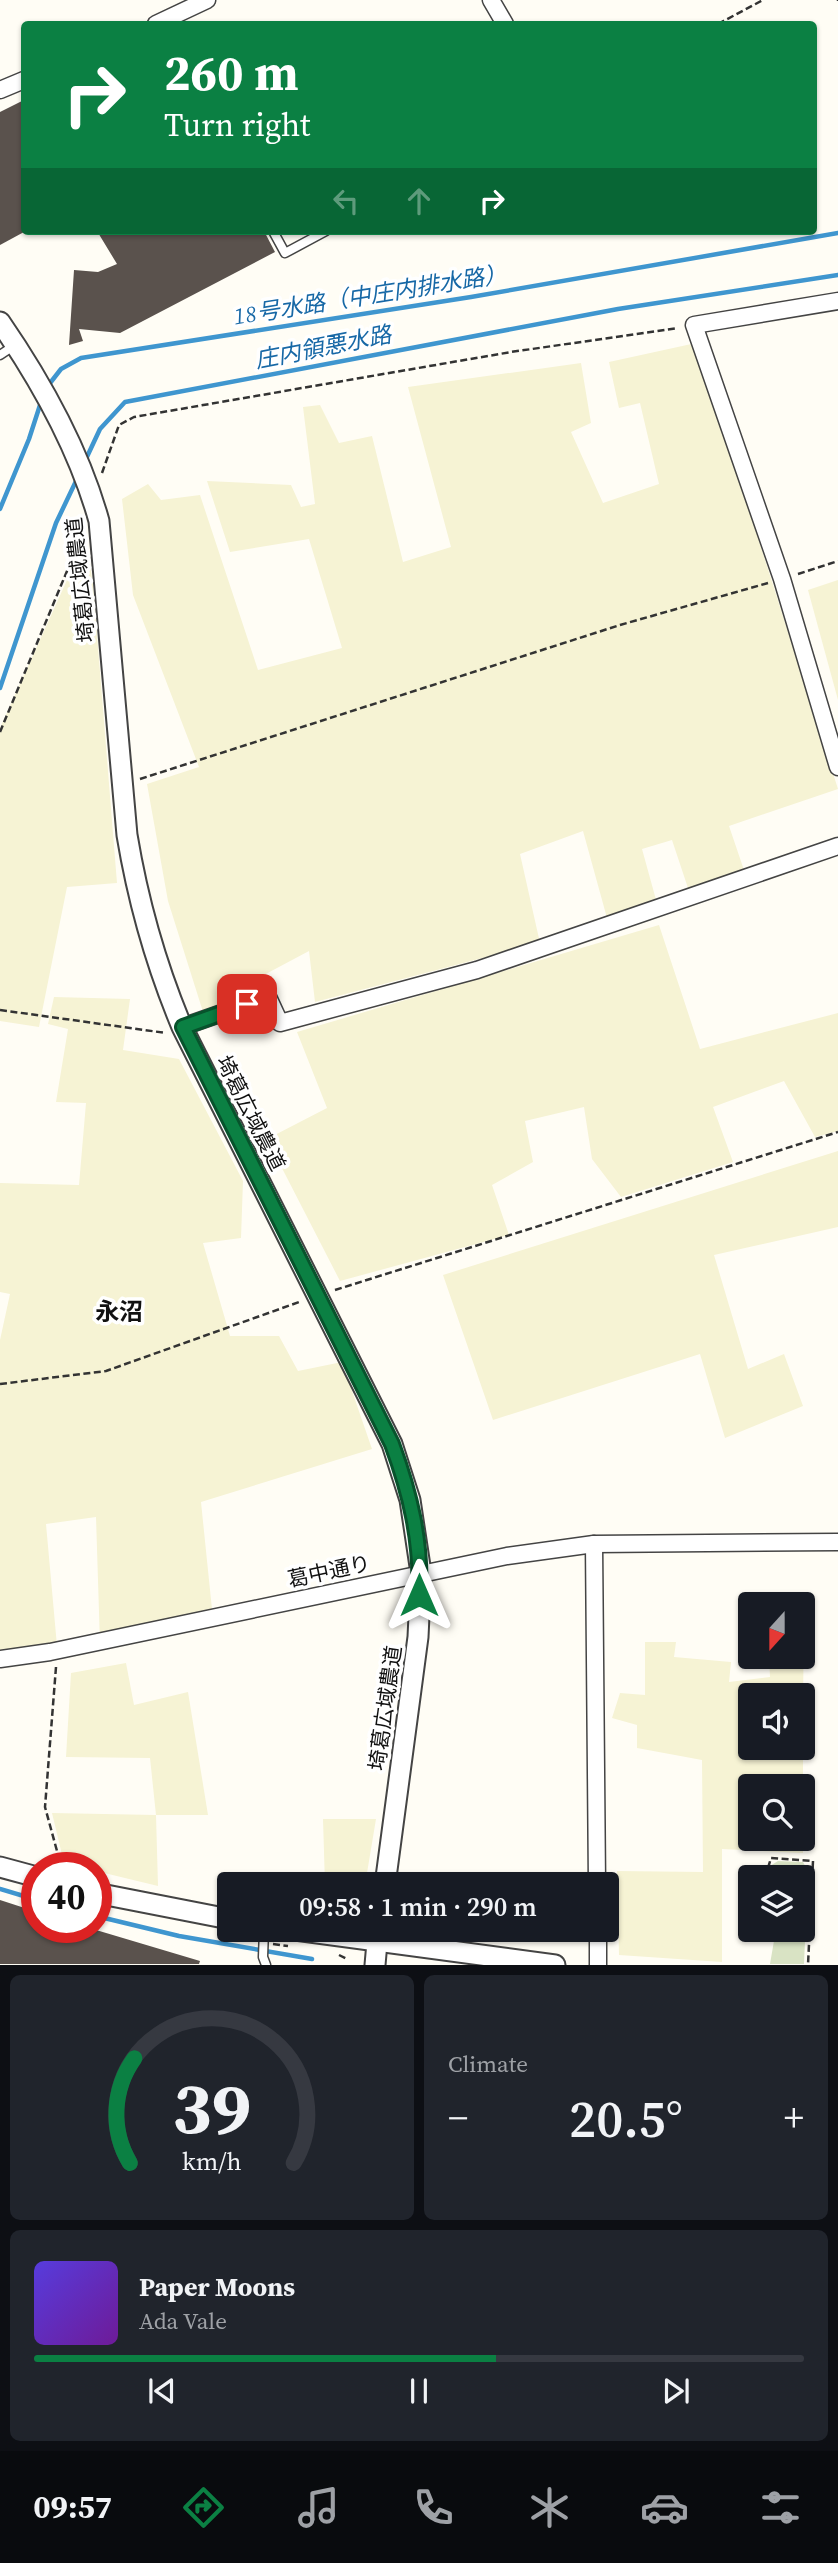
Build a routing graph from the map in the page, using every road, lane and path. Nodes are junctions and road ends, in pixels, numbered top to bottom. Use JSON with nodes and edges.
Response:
{"nodes":[{"id":1,"x":208,"y":0,"type":"edge"},
{"id":2,"x":491,"y":0,"type":"edge"},
{"id":3,"x":762,"y":0,"type":"edge"},
{"id":4,"x":166,"y":21,"type":"edge"},
{"id":5,"x":503,"y":21,"type":"edge"},
{"id":6,"x":724,"y":21,"type":"edge"},
{"id":7,"x":21,"y":81,"type":"edge"},
{"id":8,"x":0,"y":90,"type":"edge"},
{"id":9,"x":275,"y":235,"type":"edge"},
{"id":10,"x":319,"y":235,"type":"edge"},
{"id":11,"x":838,"y":302,"type":"edge"},
{"id":12,"x":0,"y":322,"type":"edge"},
{"id":13,"x":694,"y":326,"type":"junction"},
{"id":14,"x":8,"y":350,"type":"edge"},
{"id":15,"x":90,"y":490,"type":"junction"},
{"id":16,"x":99,"y":521,"type":"junction"},
{"id":17,"x":838,"y":561,"type":"edge"},
{"id":18,"x":782,"y":579,"type":"junction"},
{"id":19,"x":0,"y":732,"type":"edge"},
{"id":20,"x":838,"y":767,"type":"edge"},
{"id":21,"x":121,"y":783,"type":"junction"},
{"id":22,"x":838,"y":846,"type":"edge"},
{"id":23,"x":0,"y":1010,"type":"edge"},
{"id":24,"x":183,"y":1027,"type":"junction"},
{"id":25,"x":838,"y":1132,"type":"edge"},
{"id":26,"x":317,"y":1295,"type":"junction"},
{"id":27,"x":0,"y":1384,"type":"edge"},
{"id":28,"x":838,"y":1542,"type":"edge"},
{"id":29,"x":594,"y":1544,"type":"junction"},
{"id":30,"x":421,"y":1573,"type":"junction"},
{"id":31,"x":54,"y":1651,"type":"junction"},
{"id":32,"x":0,"y":1658,"type":"edge"},
{"id":33,"x":57,"y":1852,"type":"edge"},
{"id":34,"x":769,"y":1865,"type":"edge"},
{"id":35,"x":813,"y":1865,"type":"edge"},
{"id":36,"x":0,"y":1867,"type":"edge"},
{"id":37,"x":387,"y":1872,"type":"edge"},
{"id":38,"x":597,"y":1872,"type":"edge"},
{"id":39,"x":21,"y":1873,"type":"edge"},
{"id":40,"x":112,"y":1896,"type":"edge"},
{"id":41,"x":217,"y":1917,"type":"edge"},
{"id":42,"x":263,"y":1942,"type":"edge"},
{"id":43,"x":377,"y":1942,"type":"edge"},
{"id":44,"x":415,"y":1942,"type":"edge"},
{"id":45,"x":598,"y":1942,"type":"edge"},
{"id":46,"x":809,"y":1942,"type":"edge"},
{"id":47,"x":266,"y":1965,"type":"edge"},
{"id":48,"x":375,"y":1965,"type":"edge"},
{"id":49,"x":555,"y":1965,"type":"edge"},
{"id":50,"x":598,"y":1965,"type":"edge"},
{"id":51,"x":808,"y":1965,"type":"edge"}],
"edges":[{"from":1,"to":4,"type":"street"},
{"from":2,"to":5,"type":"street"},
{"from":3,"to":6,"type":"path"},
{"from":7,"to":8,"type":"street"},
{"from":9,"to":10,"type":"lane"},
{"from":11,"to":13,"type":"street"},
{"from":12,"to":14,"type":"street","name":"埼葛広域農道"},
{"from":13,"to":15,"type":"path"},
{"from":13,"to":18,"type":"street"},
{"from":14,"to":15,"type":"street","name":"埼葛広域農道"},
{"from":15,"to":16,"type":"street","name":"埼葛広域農道"},
{"from":16,"to":19,"type":"path"},
{"from":16,"to":21,"type":"street","name":"埼葛広域農道"},
{"from":17,"to":18,"type":"path"},
{"from":18,"to":20,"type":"street"},
{"from":18,"to":21,"type":"path"},
{"from":21,"to":24,"type":"street","name":"埼葛広域農道"},
{"from":22,"to":24,"type":"street"},
{"from":23,"to":24,"type":"path"},
{"from":24,"to":26,"type":"street","name":"埼葛広域農道"},
{"from":25,"to":26,"type":"path"},
{"from":26,"to":27,"type":"path"},
{"from":26,"to":30,"type":"street","name":"埼葛広域農道"},
{"from":28,"to":29,"type":"street","name":"葛中通り"},
{"from":29,"to":30,"type":"street","name":"葛中通り"},
{"from":29,"to":38,"type":"street"},
{"from":30,"to":31,"type":"street","name":"葛中通り"},
{"from":30,"to":37,"type":"street","name":"埼葛広域農道"},
{"from":31,"to":32,"type":"street","name":"葛中通り"},
{"from":31,"to":33,"type":"path"},
{"from":34,"to":35,"type":"path"},
{"from":36,"to":39,"type":"street"},
{"from":40,"to":41,"type":"street"},
{"from":42,"to":47,"type":"lane"},
{"from":43,"to":48,"type":"street"},
{"from":44,"to":49,"type":"street"},
{"from":45,"to":50,"type":"street"},
{"from":46,"to":51,"type":"path"}]}
